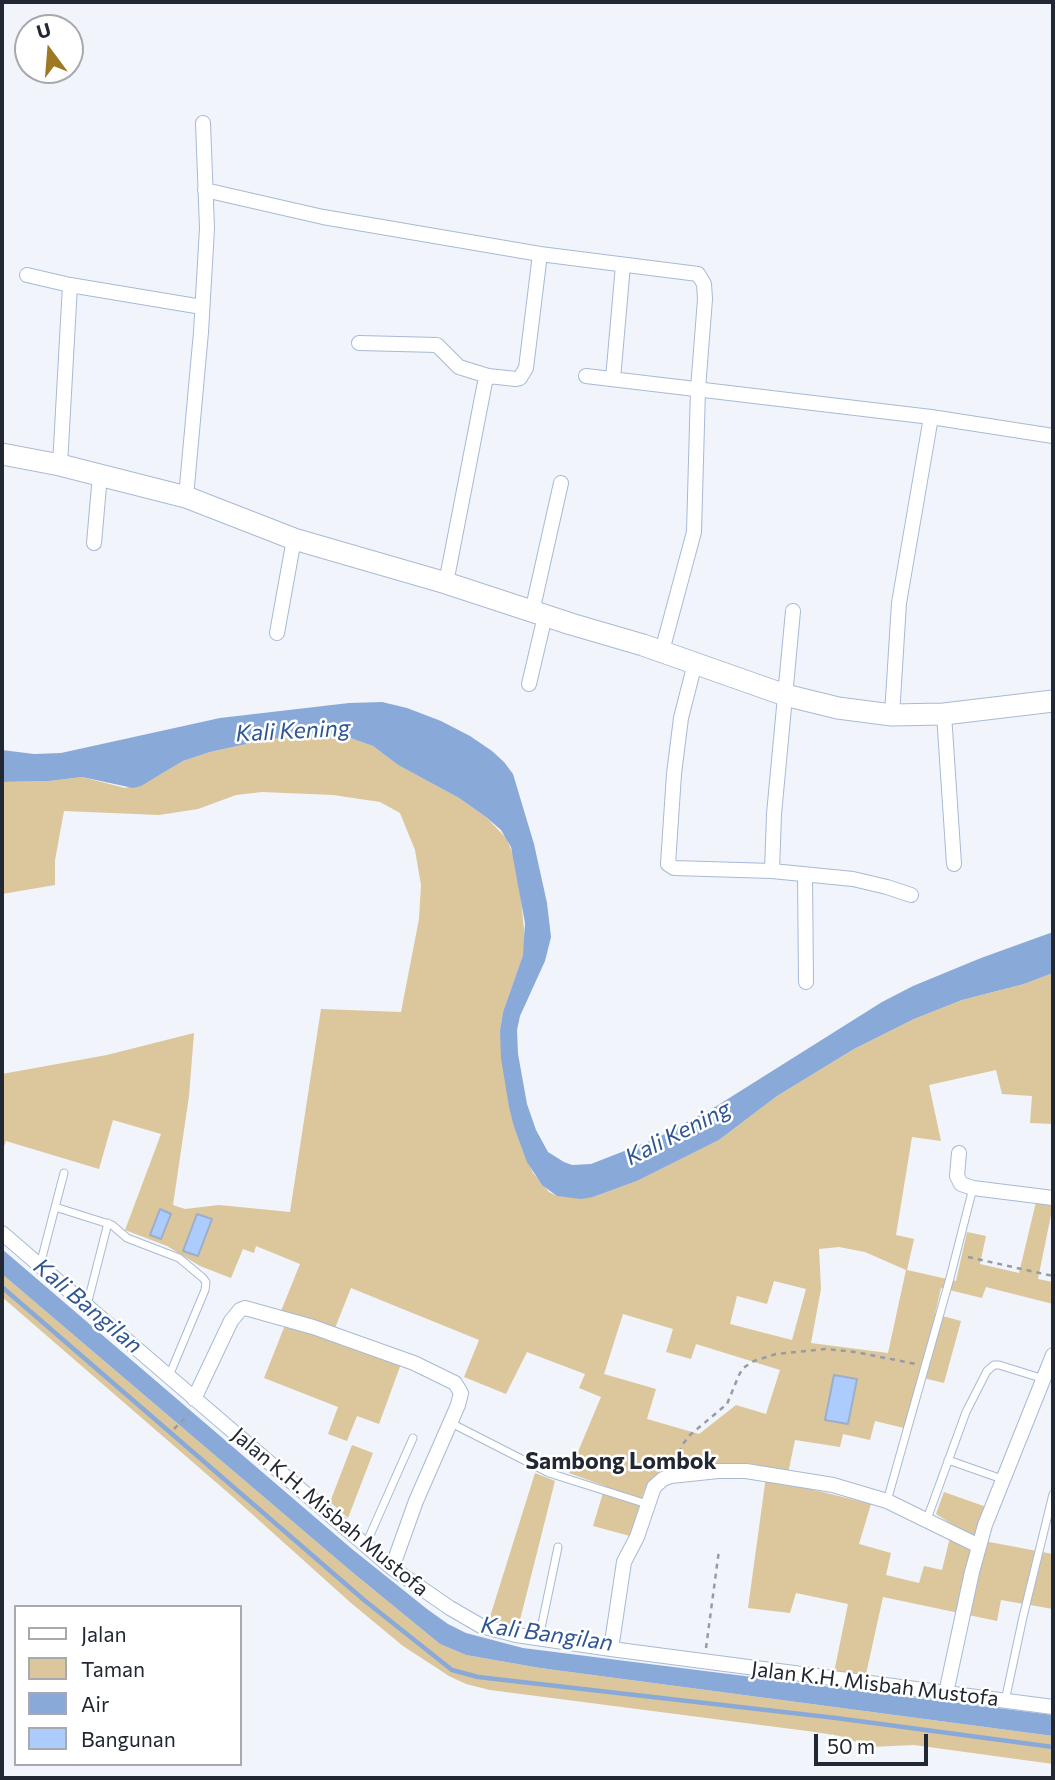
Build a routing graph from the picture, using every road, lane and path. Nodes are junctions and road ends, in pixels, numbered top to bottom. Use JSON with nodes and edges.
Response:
{"nodes":[{"id":1,"x":203,"y":123,"type":"dead end"},
{"id":2,"x":205,"y":190,"type":"junction"},
{"id":3,"x":540,"y":254,"type":"junction"},
{"id":4,"x":623,"y":265,"type":"junction"},
{"id":5,"x":27,"y":275,"type":"dead end"},
{"id":6,"x":70,"y":285,"type":"junction"},
{"id":7,"x":202,"y":307,"type":"junction"},
{"id":8,"x":359,"y":343,"type":"dead end"},
{"id":9,"x":488,"y":376,"type":"junction"},
{"id":10,"x":586,"y":376,"type":"dead end"},
{"id":11,"x":613,"y":379,"type":"junction"},
{"id":12,"x":698,"y":389,"type":"junction"},
{"id":13,"x":931,"y":417,"type":"junction"},
{"id":14,"x":1053,"y":436,"type":"edge"},
{"id":15,"x":2,"y":454,"type":"edge"},
{"id":16,"x":61,"y":465,"type":"junction"},
{"id":17,"x":100,"y":475,"type":"junction"},
{"id":18,"x":561,"y":483,"type":"dead end"},
{"id":19,"x":186,"y":497,"type":"junction"},
{"id":20,"x":294,"y":539,"type":"junction"},
{"id":21,"x":94,"y":543,"type":"dead end"},
{"id":22,"x":446,"y":583,"type":"junction"},
{"id":23,"x":793,"y":611,"type":"dead end"},
{"id":24,"x":539,"y":614,"type":"junction"},
{"id":25,"x":277,"y":633,"type":"dead end"},
{"id":26,"x":662,"y":651,"type":"junction"},
{"id":27,"x":695,"y":663,"type":"junction"},
{"id":28,"x":529,"y":684,"type":"dead end"},
{"id":29,"x":785,"y":695,"type":"junction"},
{"id":30,"x":1053,"y":701,"type":"edge"},
{"id":31,"x":944,"y":714,"type":"junction"},
{"id":32,"x":892,"y":715,"type":"junction"},
{"id":33,"x":954,"y":864,"type":"dead end"},
{"id":34,"x":772,"y":871,"type":"junction"},
{"id":35,"x":805,"y":875,"type":"junction"},
{"id":36,"x":911,"y":895,"type":"dead end"},
{"id":37,"x":806,"y":982,"type":"dead end"},
{"id":38,"x":959,"y":1153,"type":"dead end"},
{"id":39,"x":64,"y":1173,"type":"dead end"},
{"id":40,"x":973,"y":1188,"type":"junction"},
{"id":41,"x":1053,"y":1198,"type":"edge"},
{"id":42,"x":55,"y":1208,"type":"junction"},
{"id":43,"x":108,"y":1223,"type":"junction"},
{"id":44,"x":2,"y":1233,"type":"edge"},
{"id":45,"x":956,"y":1255,"type":"junction"},
{"id":46,"x":40,"y":1265,"type":"junction"},
{"id":47,"x":1053,"y":1276,"type":"edge"},
{"id":48,"x":87,"y":1306,"type":"junction"},
{"id":49,"x":1053,"y":1355,"type":"edge"},
{"id":50,"x":926,"y":1366,"type":"junction"},
{"id":51,"x":169,"y":1377,"type":"junction"},
{"id":52,"x":1046,"y":1385,"type":"edge"},
{"id":53,"x":195,"y":1403,"type":"junction"},
{"id":54,"x":451,"y":1423,"type":"junction"},
{"id":55,"x":174,"y":1429,"type":"dead end"},
{"id":56,"x":413,"y":1437,"type":"dead end"},
{"id":57,"x":948,"y":1460,"type":"junction"},
{"id":58,"x":671,"y":1476,"type":"junction"},
{"id":59,"x":1002,"y":1479,"type":"junction"},
{"id":60,"x":1053,"y":1494,"type":"edge"},
{"id":61,"x":887,"y":1502,"type":"junction"},
{"id":62,"x":647,"y":1504,"type":"junction"},
{"id":63,"x":927,"y":1519,"type":"junction"},
{"id":64,"x":365,"y":1545,"type":"junction"},
{"id":65,"x":979,"y":1546,"type":"junction"},
{"id":66,"x":558,"y":1547,"type":"dead end"},
{"id":67,"x":719,"y":1550,"type":"dead end"},
{"id":68,"x":392,"y":1568,"type":"junction"},
{"id":69,"x":539,"y":1639,"type":"junction"},
{"id":70,"x":611,"y":1649,"type":"junction"},
{"id":71,"x":705,"y":1661,"type":"junction"},
{"id":72,"x":946,"y":1693,"type":"junction"},
{"id":73,"x":1005,"y":1701,"type":"junction"},
{"id":74,"x":1053,"y":1707,"type":"edge"}],
"edges":[{"from":1,"to":2,"type":"street"},
{"from":2,"to":3,"type":"street"},
{"from":2,"to":7,"type":"street"},
{"from":3,"to":4,"type":"street"},
{"from":3,"to":9,"type":"street"},
{"from":4,"to":11,"type":"street"},
{"from":4,"to":12,"type":"street"},
{"from":5,"to":6,"type":"street"},
{"from":6,"to":7,"type":"street"},
{"from":6,"to":16,"type":"street"},
{"from":7,"to":19,"type":"street"},
{"from":8,"to":9,"type":"street"},
{"from":9,"to":22,"type":"street"},
{"from":10,"to":11,"type":"street"},
{"from":11,"to":12,"type":"street"},
{"from":12,"to":13,"type":"street"},
{"from":12,"to":26,"type":"street"},
{"from":13,"to":14,"type":"street"},
{"from":13,"to":32,"type":"street"},
{"from":15,"to":16,"type":"main road"},
{"from":16,"to":17,"type":"main road"},
{"from":17,"to":19,"type":"main road"},
{"from":17,"to":21,"type":"street"},
{"from":18,"to":24,"type":"street"},
{"from":19,"to":20,"type":"main road"},
{"from":20,"to":22,"type":"main road"},
{"from":20,"to":25,"type":"street"},
{"from":22,"to":24,"type":"main road"},
{"from":23,"to":29,"type":"street"},
{"from":24,"to":26,"type":"main road"},
{"from":24,"to":28,"type":"street"},
{"from":26,"to":27,"type":"main road"},
{"from":27,"to":29,"type":"main road"},
{"from":27,"to":34,"type":"street"},
{"from":29,"to":32,"type":"main road"},
{"from":29,"to":34,"type":"street"},
{"from":30,"to":31,"type":"main road"},
{"from":31,"to":32,"type":"main road"},
{"from":31,"to":33,"type":"street"},
{"from":34,"to":35,"type":"street"},
{"from":35,"to":36,"type":"street"},
{"from":35,"to":37,"type":"street"},
{"from":38,"to":40,"type":"street"},
{"from":39,"to":42,"type":"lane"},
{"from":40,"to":41,"type":"street"},
{"from":40,"to":45,"type":"lane"},
{"from":42,"to":43,"type":"lane"},
{"from":42,"to":46,"type":"lane"},
{"from":43,"to":48,"type":"lane"},
{"from":43,"to":51,"type":"lane"},
{"from":44,"to":46,"type":"street","name":"Jalan K.H. Misbah Mustofa"},
{"from":45,"to":47,"type":"path"},
{"from":45,"to":50,"type":"lane"},
{"from":46,"to":48,"type":"street","name":"Jalan K.H. Misbah Mustofa"},
{"from":48,"to":51,"type":"street","name":"Jalan K.H. Misbah Mustofa"},
{"from":49,"to":52,"type":"street"},
{"from":50,"to":58,"type":"path"},
{"from":50,"to":61,"type":"lane"},
{"from":51,"to":53,"type":"street","name":"Jalan K.H. Misbah Mustofa"},
{"from":52,"to":57,"type":"lane"},
{"from":52,"to":59,"type":"street"},
{"from":53,"to":54,"type":"street"},
{"from":53,"to":55,"type":"path"},
{"from":53,"to":64,"type":"street","name":"Jalan K.H. Misbah Mustofa"},
{"from":54,"to":62,"type":"lane"},
{"from":54,"to":68,"type":"street"},
{"from":56,"to":64,"type":"lane"},
{"from":57,"to":59,"type":"lane"},
{"from":57,"to":63,"type":"lane"},
{"from":58,"to":61,"type":"street"},
{"from":58,"to":62,"type":"street"},
{"from":59,"to":65,"type":"street"},
{"from":60,"to":73,"type":"lane"},
{"from":61,"to":63,"type":"street"},
{"from":62,"to":70,"type":"street"},
{"from":63,"to":65,"type":"street"},
{"from":64,"to":68,"type":"street","name":"Jalan K.H. Misbah Mustofa"},
{"from":65,"to":72,"type":"street"},
{"from":66,"to":69,"type":"lane"},
{"from":67,"to":71,"type":"path"},
{"from":68,"to":69,"type":"street","name":"Jalan K.H. Misbah Mustofa"},
{"from":69,"to":70,"type":"street","name":"Jalan K.H. Misbah Mustofa"},
{"from":70,"to":71,"type":"street","name":"Jalan K.H. Misbah Mustofa"},
{"from":71,"to":72,"type":"street","name":"Jalan K.H. Misbah Mustofa"},
{"from":72,"to":73,"type":"street","name":"Jalan K.H. Misbah Mustofa"},
{"from":73,"to":74,"type":"street","name":"Jalan K.H. Misbah Mustofa"}]}
